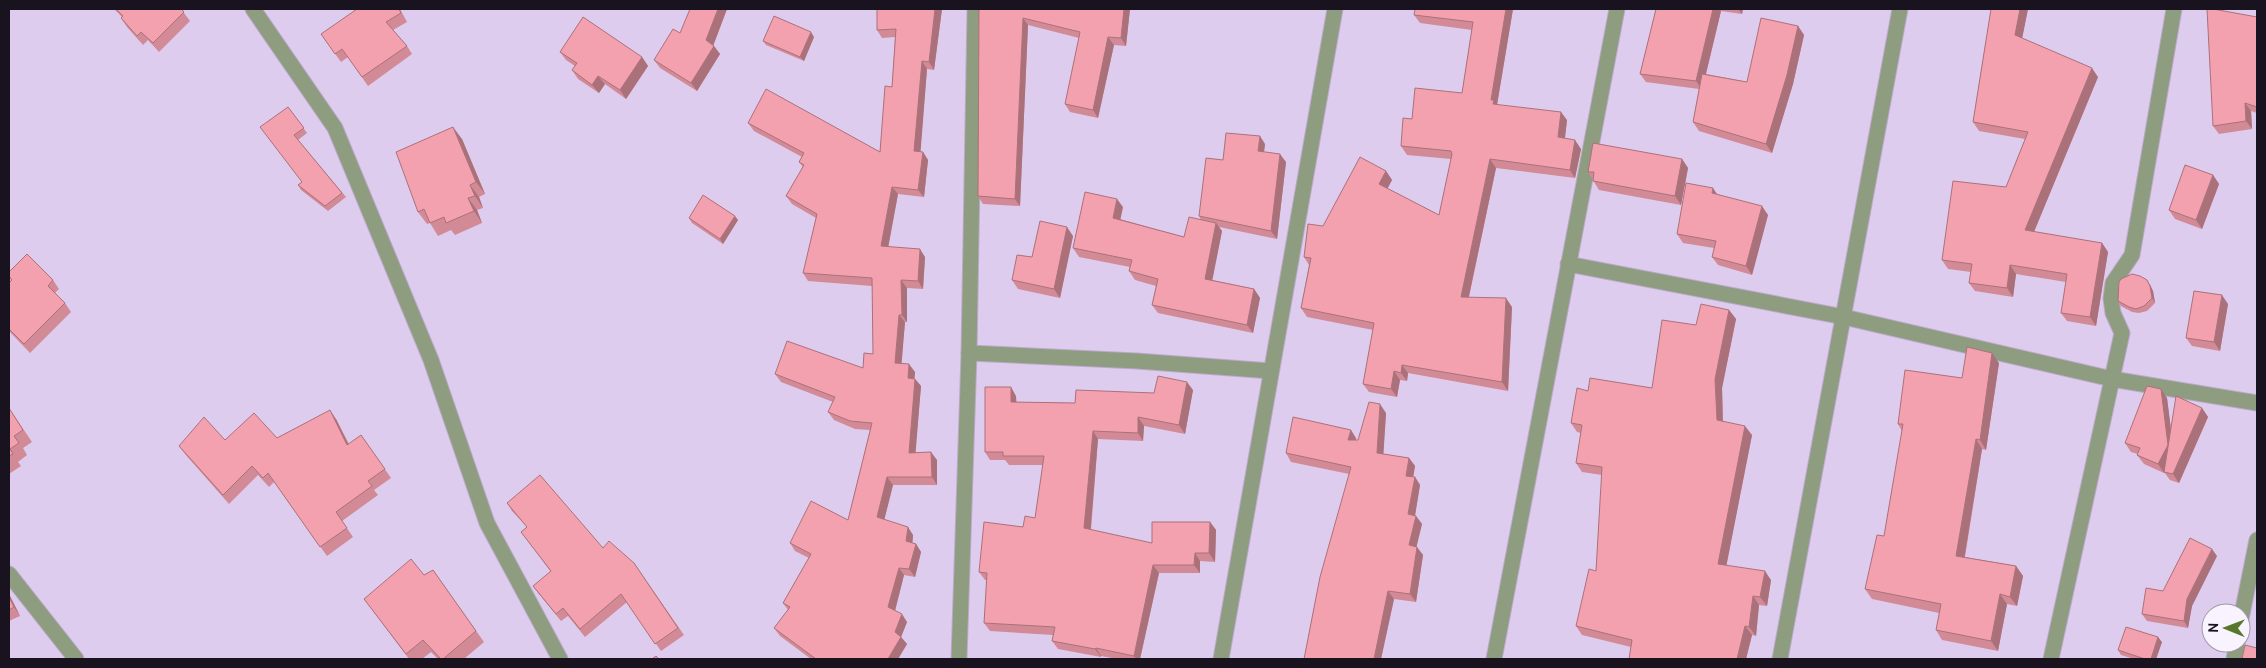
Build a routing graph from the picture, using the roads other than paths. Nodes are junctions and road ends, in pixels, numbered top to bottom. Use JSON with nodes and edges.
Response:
{"nodes":[{"id":1,"x":253,"y":9,"type":"edge"},
{"id":2,"x":975,"y":9,"type":"edge"},
{"id":3,"x":1335,"y":9,"type":"edge"},
{"id":4,"x":1616,"y":9,"type":"edge"},
{"id":5,"x":1900,"y":9,"type":"edge"},
{"id":6,"x":2174,"y":9,"type":"edge"},
{"id":7,"x":1568,"y":264,"type":"junction"},
{"id":8,"x":1844,"y":316,"type":"junction"},
{"id":9,"x":968,"y":353,"type":"junction"},
{"id":10,"x":1271,"y":371,"type":"junction"},
{"id":11,"x":2112,"y":379,"type":"junction"},
{"id":12,"x":2257,"y":403,"type":"edge"},
{"id":13,"x":2257,"y":540,"type":"edge"},
{"id":14,"x":9,"y":574,"type":"edge"},
{"id":15,"x":2244,"y":603,"type":"edge"},
{"id":16,"x":962,"y":658,"type":"edge"},
{"id":17,"x":76,"y":659,"type":"edge"},
{"id":18,"x":560,"y":659,"type":"edge"},
{"id":19,"x":1222,"y":659,"type":"edge"},
{"id":20,"x":1494,"y":659,"type":"edge"},
{"id":21,"x":1780,"y":659,"type":"edge"},
{"id":22,"x":2051,"y":659,"type":"edge"}],
"edges":[{"from":1,"to":18,"type":"street"},
{"from":2,"to":9,"type":"street"},
{"from":3,"to":10,"type":"street"},
{"from":4,"to":7,"type":"street"},
{"from":5,"to":8,"type":"street"},
{"from":6,"to":11,"type":"street"},
{"from":7,"to":8,"type":"street"},
{"from":7,"to":20,"type":"street"},
{"from":8,"to":11,"type":"street"},
{"from":8,"to":21,"type":"street"},
{"from":9,"to":10,"type":"street"},
{"from":9,"to":16,"type":"street"},
{"from":10,"to":19,"type":"street"},
{"from":11,"to":12,"type":"street"},
{"from":11,"to":22,"type":"street"},
{"from":13,"to":15,"type":"street"},
{"from":14,"to":17,"type":"street"}]}
